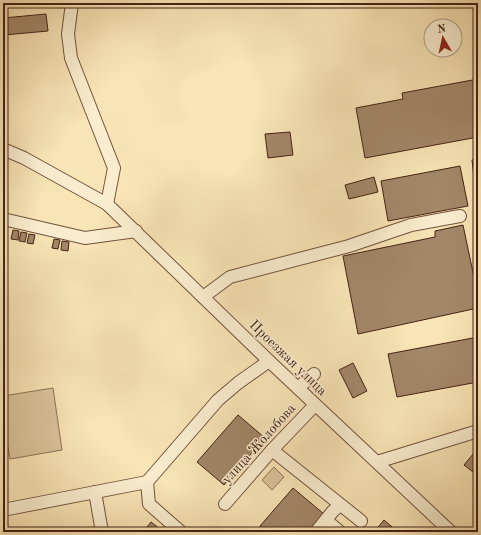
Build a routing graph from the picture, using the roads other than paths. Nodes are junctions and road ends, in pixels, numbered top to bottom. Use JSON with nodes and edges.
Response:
{"nodes":[{"id":1,"x":72,"y":3,"type":"edge"},
{"id":2,"x":3,"y":149,"type":"edge"},
{"id":3,"x":107,"y":204,"type":"junction"},
{"id":4,"x":460,"y":216,"type":"dead end"},
{"id":5,"x":3,"y":219,"type":"edge"},
{"id":6,"x":136,"y":232,"type":"junction"},
{"id":7,"x":203,"y":297,"type":"junction"},
{"id":8,"x":268,"y":361,"type":"junction"},
{"id":9,"x":314,"y":374,"type":"dead end"},
{"id":10,"x":298,"y":388,"type":"junction"},
{"id":11,"x":315,"y":405,"type":"junction"},
{"id":12,"x":478,"y":431,"type":"edge"},
{"id":13,"x":272,"y":450,"type":"junction"},
{"id":14,"x":377,"y":462,"type":"junction"},
{"id":15,"x":146,"y":482,"type":"junction"},
{"id":16,"x":95,"y":492,"type":"junction"},
{"id":17,"x":225,"y":504,"type":"dead end"},
{"id":18,"x":340,"y":505,"type":"junction"},
{"id":19,"x":3,"y":510,"type":"edge"},
{"id":20,"x":326,"y":520,"type":"junction"},
{"id":21,"x":361,"y":521,"type":"dead end"},
{"id":22,"x":102,"y":532,"type":"edge"},
{"id":23,"x":181,"y":532,"type":"edge"},
{"id":24,"x":316,"y":532,"type":"edge"},
{"id":25,"x":340,"y":532,"type":"edge"},
{"id":26,"x":451,"y":532,"type":"edge"}],
"edges":[{"from":1,"to":3,"type":"street"},
{"from":2,"to":3,"type":"street","name":"Проезжая улица"},
{"from":3,"to":6,"type":"street","name":"Проезжая улица"},
{"from":4,"to":7,"type":"street"},
{"from":5,"to":6,"type":"street"},
{"from":6,"to":7,"type":"street","name":"Проезжая улица"},
{"from":7,"to":8,"type":"street","name":"Проезжая улица"},
{"from":8,"to":10,"type":"street","name":"Проезжая улица"},
{"from":8,"to":15,"type":"street"},
{"from":9,"to":10,"type":"street"},
{"from":10,"to":11,"type":"street","name":"Проезжая улица"},
{"from":11,"to":13,"type":"street","name":"улица Жолобова"},
{"from":11,"to":14,"type":"street","name":"Проезжая улица"},
{"from":12,"to":14,"type":"street"},
{"from":13,"to":17,"type":"street","name":"улица Жолобова"},
{"from":13,"to":18,"type":"street"},
{"from":14,"to":26,"type":"street","name":"Проезжая улица"},
{"from":15,"to":16,"type":"street"},
{"from":15,"to":23,"type":"street"},
{"from":16,"to":19,"type":"street"},
{"from":16,"to":22,"type":"street"},
{"from":18,"to":20,"type":"street"},
{"from":18,"to":21,"type":"street"},
{"from":20,"to":24,"type":"street"},
{"from":20,"to":25,"type":"street"}]}
